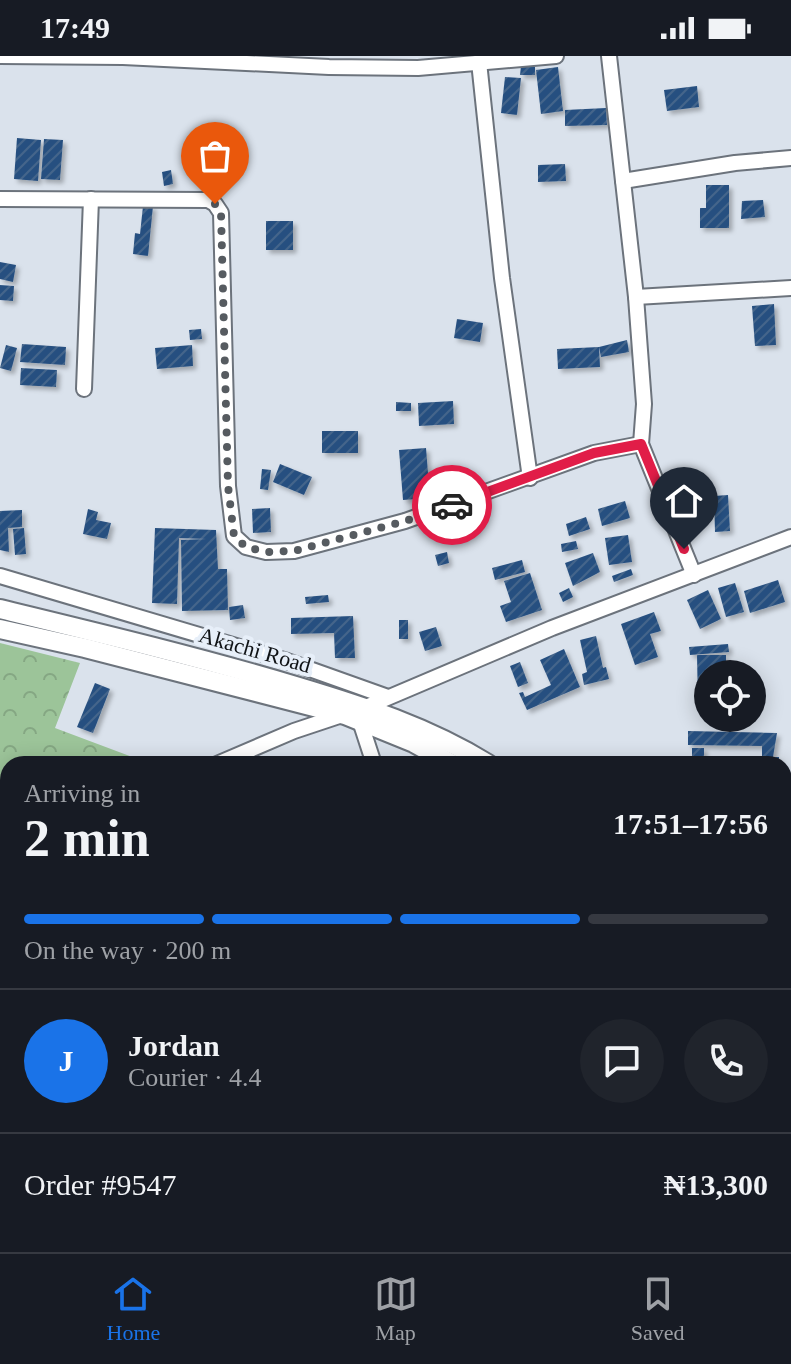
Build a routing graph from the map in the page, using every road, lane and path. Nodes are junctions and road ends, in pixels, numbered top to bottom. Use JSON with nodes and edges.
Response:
{"nodes":[{"id":1,"x":0,"y":56,"type":"edge"},
{"id":2,"x":556,"y":56,"type":"edge"},
{"id":3,"x":609,"y":56,"type":"edge"},
{"id":4,"x":123,"y":57,"type":"edge"},
{"id":5,"x":479,"y":62,"type":"junction"},
{"id":6,"x":791,"y":158,"type":"edge"},
{"id":7,"x":623,"y":181,"type":"junction"},
{"id":8,"x":0,"y":199,"type":"edge"},
{"id":9,"x":91,"y":199,"type":"junction"},
{"id":10,"x":791,"y":288,"type":"edge"},
{"id":11,"x":636,"y":297,"type":"junction"},
{"id":12,"x":84,"y":389,"type":"dead end"},
{"id":13,"x":641,"y":444,"type":"junction"},
{"id":14,"x":530,"y":478,"type":"junction"},
{"id":15,"x":791,"y":537,"type":"edge"},
{"id":16,"x":694,"y":575,"type":"junction"},
{"id":17,"x":0,"y":576,"type":"edge"},
{"id":18,"x":0,"y":609,"type":"edge"},
{"id":19,"x":0,"y":629,"type":"edge"},
{"id":20,"x":388,"y":697,"type":"junction"},
{"id":21,"x":357,"y":714,"type":"junction"},
{"id":22,"x":236,"y":756,"type":"edge"},
{"id":23,"x":371,"y":756,"type":"edge"},
{"id":24,"x":438,"y":756,"type":"edge"},
{"id":25,"x":474,"y":756,"type":"edge"}],
"edges":[{"from":1,"to":4,"type":"street"},
{"from":2,"to":5,"type":"street"},
{"from":3,"to":7,"type":"street"},
{"from":4,"to":5,"type":"street"},
{"from":5,"to":14,"type":"street"},
{"from":6,"to":7,"type":"street"},
{"from":7,"to":11,"type":"street"},
{"from":8,"to":9,"type":"street"},
{"from":9,"to":12,"type":"street"},
{"from":9,"to":14,"type":"street"},
{"from":10,"to":11,"type":"street"},
{"from":11,"to":13,"type":"street"},
{"from":13,"to":14,"type":"street"},
{"from":13,"to":16,"type":"street"},
{"from":15,"to":16,"type":"street"},
{"from":16,"to":20,"type":"street"},
{"from":17,"to":20,"type":"street"},
{"from":18,"to":21,"type":"main road","name":"Akachi Road"},
{"from":19,"to":21,"type":"main road","name":"Akachi Road"},
{"from":20,"to":21,"type":"street"},
{"from":21,"to":22,"type":"street"},
{"from":21,"to":23,"type":"street"},
{"from":21,"to":24,"type":"main road","name":"Akachi Road"},
{"from":21,"to":25,"type":"main road","name":"Akachi Road"}]}
